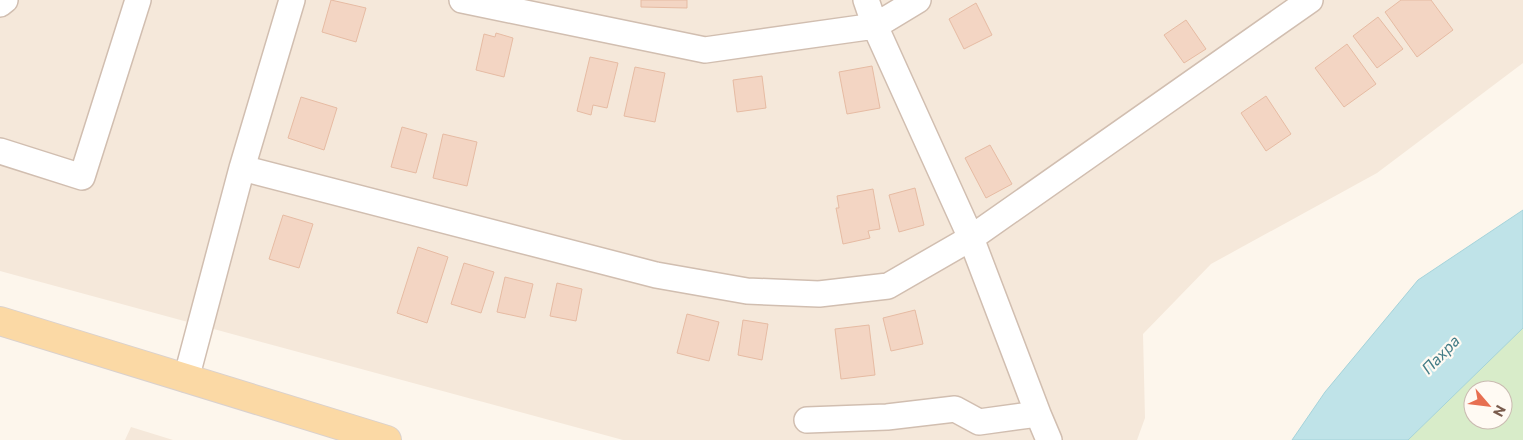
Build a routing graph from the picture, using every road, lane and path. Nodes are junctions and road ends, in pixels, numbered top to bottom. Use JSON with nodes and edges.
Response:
{"nodes":[{"id":1,"x":5,"y":0,"type":"edge"},
{"id":2,"x":138,"y":0,"type":"edge"},
{"id":3,"x":292,"y":0,"type":"edge"},
{"id":4,"x":462,"y":0,"type":"edge"},
{"id":5,"x":866,"y":0,"type":"edge"},
{"id":6,"x":918,"y":0,"type":"edge"},
{"id":7,"x":1310,"y":0,"type":"edge"},
{"id":8,"x":0,"y":4,"type":"edge"},
{"id":9,"x":875,"y":26,"type":"junction"},
{"id":10,"x":0,"y":151,"type":"edge"},
{"id":11,"x":242,"y":168,"type":"junction"},
{"id":12,"x":971,"y":238,"type":"junction"},
{"id":13,"x":0,"y":321,"type":"edge"},
{"id":14,"x":186,"y":379,"type":"junction"},
{"id":15,"x":1038,"y":414,"type":"junction"},
{"id":16,"x":807,"y":420,"type":"dead end"},
{"id":17,"x":387,"y":440,"type":"edge"},
{"id":18,"x":1050,"y":440,"type":"edge"}],
"edges":[{"from":1,"to":8,"type":"street"},
{"from":2,"to":10,"type":"street"},
{"from":3,"to":11,"type":"street"},
{"from":4,"to":9,"type":"street"},
{"from":5,"to":9,"type":"street"},
{"from":6,"to":9,"type":"street"},
{"from":7,"to":12,"type":"street"},
{"from":9,"to":12,"type":"street"},
{"from":11,"to":12,"type":"street"},
{"from":11,"to":14,"type":"street"},
{"from":12,"to":15,"type":"street"},
{"from":13,"to":14,"type":"main road"},
{"from":14,"to":17,"type":"main road"},
{"from":15,"to":16,"type":"street"},
{"from":15,"to":18,"type":"street"}]}
